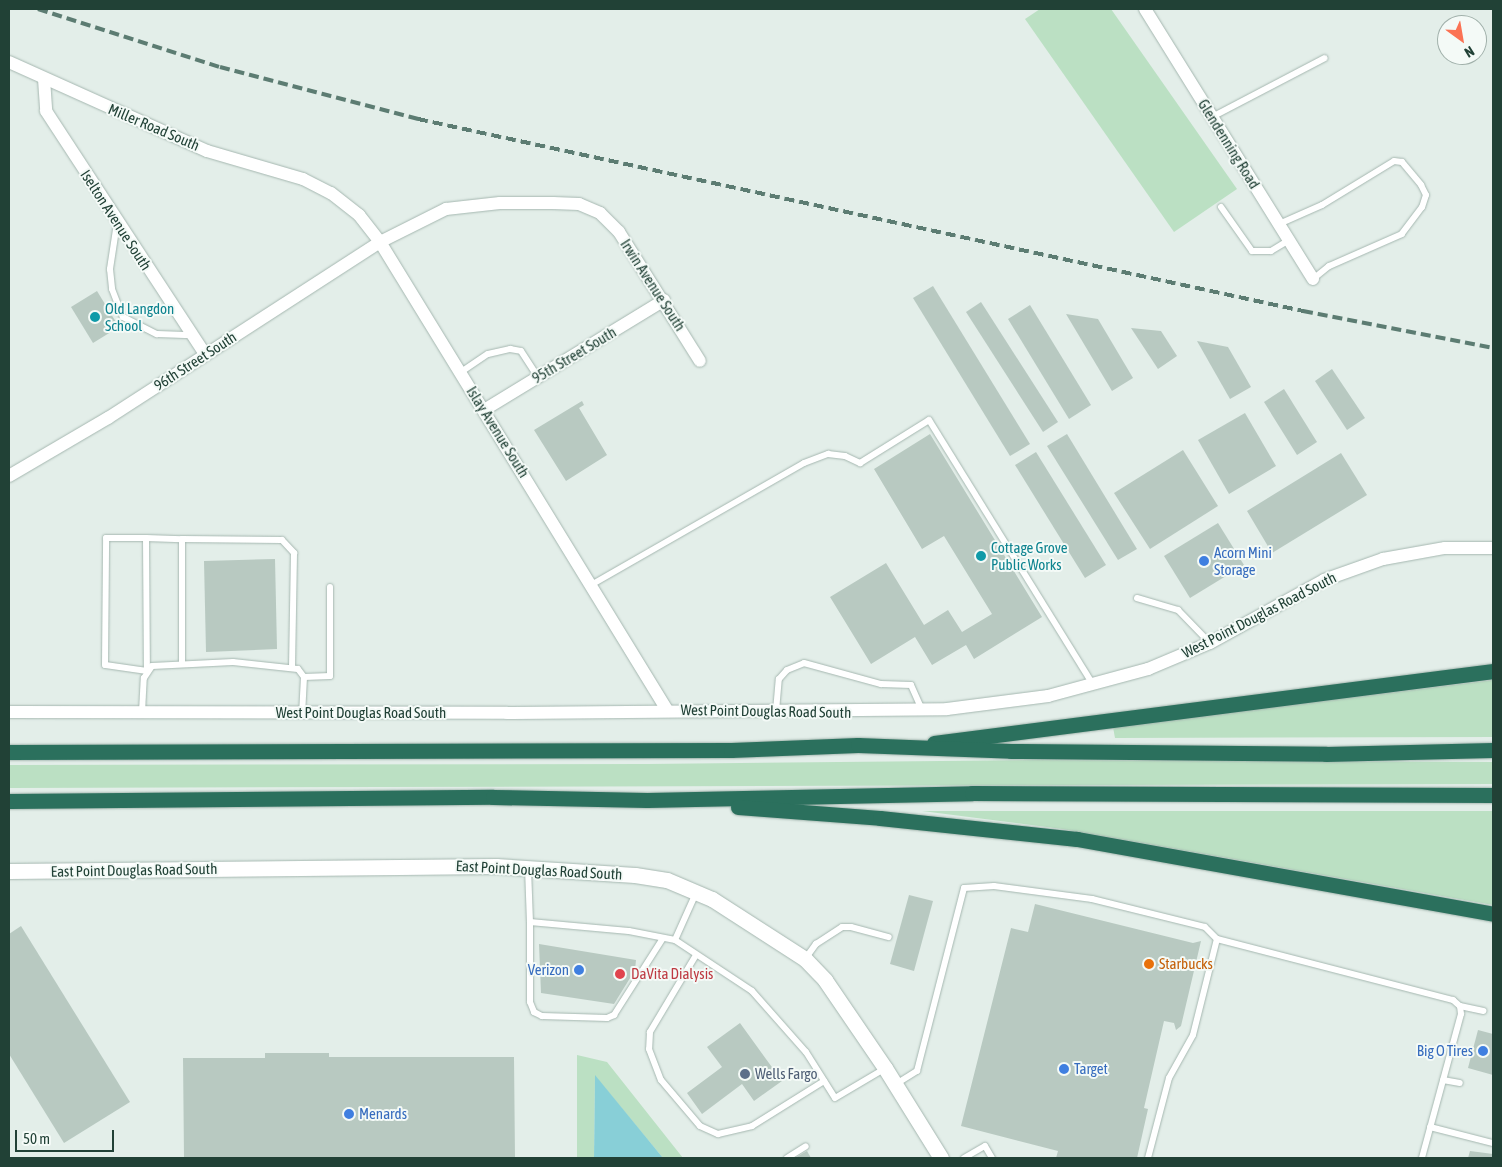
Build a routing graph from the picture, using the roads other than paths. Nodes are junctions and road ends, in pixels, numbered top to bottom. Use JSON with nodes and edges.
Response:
{"nodes":[{"id":1,"x":1145,"y":9,"type":"edge"},
{"id":2,"x":1326,"y":58,"type":"dead end"},
{"id":3,"x":9,"y":62,"type":"edge"},
{"id":4,"x":44,"y":79,"type":"junction"},
{"id":5,"x":1212,"y":117,"type":"junction"},
{"id":6,"x":303,"y":179,"type":"joint"},
{"id":7,"x":1221,"y":207,"type":"dead end"},
{"id":8,"x":117,"y":222,"type":"junction"},
{"id":9,"x":1279,"y":224,"type":"junction"},
{"id":10,"x":1289,"y":240,"type":"junction"},
{"id":11,"x":380,"y":242,"type":"junction"},
{"id":12,"x":1313,"y":279,"type":"joint"},
{"id":13,"x":664,"y":300,"type":"junction"},
{"id":14,"x":192,"y":335,"type":"junction"},
{"id":15,"x":205,"y":354,"type":"junction"},
{"id":16,"x":700,"y":362,"type":"dead end"},
{"id":17,"x":461,"y":372,"type":"junction"},
{"id":18,"x":538,"y":377,"type":"junction"},
{"id":19,"x":484,"y":410,"type":"junction"},
{"id":20,"x":9,"y":476,"type":"edge"},
{"id":21,"x":146,"y":538,"type":"junction"},
{"id":22,"x":182,"y":539,"type":"junction"},
{"id":23,"x":1493,"y":548,"type":"edge"},
{"id":24,"x":591,"y":585,"type":"junction"},
{"id":25,"x":330,"y":587,"type":"dead end"},
{"id":26,"x":1137,"y":598,"type":"dead end"},
{"id":27,"x":1210,"y":643,"type":"junction"},
{"id":28,"x":182,"y":663,"type":"junction"},
{"id":29,"x":292,"y":667,"type":"junction"},
{"id":30,"x":147,"y":671,"type":"junction"},
{"id":31,"x":1493,"y":671,"type":"edge"},
{"id":32,"x":304,"y":677,"type":"junction"},
{"id":33,"x":1094,"y":685,"type":"junction"},
{"id":34,"x":667,"y":710,"type":"junction"},
{"id":35,"x":922,"y":710,"type":"junction"},
{"id":36,"x":776,"y":711,"type":"junction"},
{"id":37,"x":9,"y":712,"type":"edge"},
{"id":38,"x":142,"y":712,"type":"junction"},
{"id":39,"x":302,"y":712,"type":"junction"},
{"id":40,"x":920,"y":748,"type":"junction"},
{"id":41,"x":1493,"y":750,"type":"edge"},
{"id":42,"x":9,"y":752,"type":"edge"},
{"id":43,"x":1493,"y":795,"type":"edge"},
{"id":44,"x":647,"y":800,"type":"junction"},
{"id":45,"x":9,"y":801,"type":"edge"},
{"id":46,"x":528,"y":868,"type":"junction"},
{"id":47,"x":9,"y":871,"type":"edge"},
{"id":48,"x":696,"y":892,"type":"junction"},
{"id":49,"x":1493,"y":914,"type":"edge"},
{"id":50,"x":530,"y":922,"type":"junction"},
{"id":51,"x":889,"y":937,"type":"dead end"},
{"id":52,"x":663,"y":938,"type":"junction"},
{"id":53,"x":1217,"y":939,"type":"junction"},
{"id":54,"x":675,"y":940,"type":"junction"},
{"id":55,"x":696,"y":955,"type":"junction"},
{"id":56,"x":805,"y":959,"type":"junction"},
{"id":57,"x":1460,"y":1006,"type":"junction"},
{"id":58,"x":1484,"y":1012,"type":"dead end"},
{"id":59,"x":885,"y":1068,"type":"junction"},
{"id":60,"x":1443,"y":1080,"type":"junction"},
{"id":61,"x":824,"y":1081,"type":"junction"},
{"id":62,"x":1460,"y":1083,"type":"dead end"},
{"id":63,"x":896,"y":1085,"type":"junction"},
{"id":64,"x":1430,"y":1127,"type":"junction"},
{"id":65,"x":1493,"y":1143,"type":"edge"},
{"id":66,"x":806,"y":1146,"type":"dead end"},
{"id":67,"x":787,"y":1158,"type":"edge"},
{"id":68,"x":941,"y":1158,"type":"edge"},
{"id":69,"x":964,"y":1158,"type":"edge"},
{"id":70,"x":992,"y":1158,"type":"edge"},
{"id":71,"x":1148,"y":1158,"type":"edge"},
{"id":72,"x":1422,"y":1158,"type":"edge"}],
"edges":[{"from":1,"to":5,"type":"street","name":"Glendenning Road"},
{"from":2,"to":5,"type":"lane"},
{"from":3,"to":4,"type":"street","name":"Miller Road South"},
{"from":4,"to":6,"type":"street","name":"Miller Road South"},
{"from":4,"to":8,"type":"street","name":"Iselton Avenue South"},
{"from":5,"to":9,"type":"street","name":"Glendenning Road"},
{"from":6,"to":11,"type":"street","name":"Islay Avenue South"},
{"from":7,"to":10,"type":"lane"},
{"from":8,"to":14,"type":"street","name":"Iselton Avenue South"},
{"from":8,"to":14,"type":"lane"},
{"from":9,"to":10,"type":"street","name":"Glendenning Road"},
{"from":9,"to":12,"type":"lane"},
{"from":10,"to":12,"type":"street","name":"Glendenning Road"},
{"from":11,"to":13,"type":"street","name":"Irwin Avenue South"},
{"from":11,"to":15,"type":"street","name":"96th Street South"},
{"from":11,"to":17,"type":"street","name":"Islay Avenue South"},
{"from":13,"to":16,"type":"street","name":"Irwin Avenue South"},
{"from":13,"to":18,"type":"street","name":"95th Street South"},
{"from":14,"to":15,"type":"street","name":"Iselton Avenue South"},
{"from":15,"to":20,"type":"street","name":"96th Street South"},
{"from":17,"to":18,"type":"lane"},
{"from":17,"to":19,"type":"street","name":"Islay Avenue South"},
{"from":18,"to":19,"type":"street","name":"95th Street South"},
{"from":19,"to":24,"type":"street","name":"Islay Avenue South"},
{"from":21,"to":22,"type":"lane"},
{"from":21,"to":30,"type":"lane"},
{"from":21,"to":30,"type":"lane"},
{"from":22,"to":28,"type":"lane"},
{"from":22,"to":29,"type":"lane"},
{"from":23,"to":27,"type":"street","name":"West Point Douglas Road South"},
{"from":24,"to":33,"type":"lane"},
{"from":24,"to":34,"type":"street","name":"Islay Avenue South"},
{"from":25,"to":32,"type":"lane"},
{"from":26,"to":27,"type":"lane"},
{"from":27,"to":33,"type":"street","name":"West Point Douglas Road South"},
{"from":28,"to":29,"type":"lane"},
{"from":28,"to":30,"type":"lane"},
{"from":29,"to":32,"type":"lane"},
{"from":30,"to":38,"type":"lane"},
{"from":31,"to":40,"type":"highway"},
{"from":32,"to":39,"type":"lane"},
{"from":33,"to":35,"type":"street","name":"West Point Douglas Road South"},
{"from":34,"to":36,"type":"street","name":"West Point Douglas Road South"},
{"from":34,"to":39,"type":"street","name":"West Point Douglas Road South"},
{"from":35,"to":36,"type":"street","name":"West Point Douglas Road South"},
{"from":35,"to":36,"type":"lane"},
{"from":37,"to":38,"type":"street","name":"West Point Douglas Road South"},
{"from":38,"to":39,"type":"street","name":"West Point Douglas Road South"},
{"from":40,"to":41,"type":"highway"},
{"from":40,"to":42,"type":"highway"},
{"from":43,"to":44,"type":"highway"},
{"from":44,"to":45,"type":"highway"},
{"from":44,"to":49,"type":"highway"},
{"from":46,"to":47,"type":"street","name":"East Point Douglas Road South"},
{"from":46,"to":48,"type":"street","name":"East Point Douglas Road South"},
{"from":46,"to":50,"type":"lane"},
{"from":48,"to":54,"type":"lane"},
{"from":48,"to":56,"type":"street","name":"East Point Douglas Road South"},
{"from":50,"to":52,"type":"lane"},
{"from":50,"to":52,"type":"lane"},
{"from":51,"to":56,"type":"lane"},
{"from":52,"to":54,"type":"lane"},
{"from":53,"to":57,"type":"lane"},
{"from":53,"to":63,"type":"lane"},
{"from":53,"to":71,"type":"lane"},
{"from":54,"to":55,"type":"lane"},
{"from":55,"to":61,"type":"lane"},
{"from":55,"to":61,"type":"lane"},
{"from":56,"to":59,"type":"street","name":"East Point Douglas Road South"},
{"from":57,"to":58,"type":"lane"},
{"from":57,"to":60,"type":"lane"},
{"from":59,"to":61,"type":"lane"},
{"from":59,"to":63,"type":"street","name":"East Point Douglas Road South"},
{"from":60,"to":62,"type":"lane"},
{"from":60,"to":64,"type":"lane"},
{"from":63,"to":68,"type":"street","name":"East Point Douglas Road South"},
{"from":64,"to":65,"type":"lane"},
{"from":64,"to":72,"type":"lane"},
{"from":66,"to":67,"type":"lane"},
{"from":69,"to":70,"type":"lane"}]}
